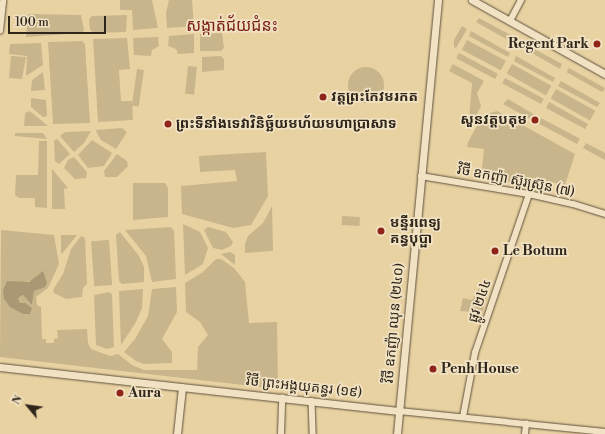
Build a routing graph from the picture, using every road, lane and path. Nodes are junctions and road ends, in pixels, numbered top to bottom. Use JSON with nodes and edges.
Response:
{"nodes":[{"id":1,"x":3,"y":0,"type":"edge"},
{"id":2,"x":438,"y":0,"type":"edge"},
{"id":3,"x":472,"y":0,"type":"edge"},
{"id":4,"x":521,"y":0,"type":"edge"},
{"id":5,"x":510,"y":21,"type":"junction"},
{"id":6,"x":0,"y":31,"type":"edge"},
{"id":7,"x":605,"y":74,"type":"edge"},
{"id":8,"x":421,"y":176,"type":"junction"},
{"id":9,"x":529,"y":194,"type":"junction"},
{"id":10,"x":605,"y":214,"type":"edge"},
{"id":11,"x":0,"y":367,"type":"edge"},
{"id":12,"x":182,"y":387,"type":"junction"},
{"id":13,"x":282,"y":398,"type":"junction"},
{"id":14,"x":312,"y":401,"type":"junction"},
{"id":15,"x":399,"y":411,"type":"junction"},
{"id":16,"x":463,"y":418,"type":"junction"},
{"id":17,"x":526,"y":424,"type":"junction"},
{"id":18,"x":605,"y":432,"type":"edge"},
{"id":19,"x":177,"y":434,"type":"edge"},
{"id":20,"x":281,"y":434,"type":"edge"},
{"id":21,"x":312,"y":434,"type":"edge"},
{"id":22,"x":397,"y":434,"type":"edge"},
{"id":23,"x":525,"y":434,"type":"edge"}],
"edges":[{"from":1,"to":6,"type":"street"},
{"from":2,"to":8,"type":"street","name":"វិថី ឧកញ៉ា ឈុន (២៤០)"},
{"from":3,"to":5,"type":"street"},
{"from":4,"to":5,"type":"street"},
{"from":5,"to":7,"type":"street"},
{"from":8,"to":9,"type":"street","name":"វិថី ឧកញ៉ា ស៊ួរស៊្រុន (៧)"},
{"from":8,"to":15,"type":"street","name":"វិថី ឧកញ៉ា ឈុន (២៤០)"},
{"from":9,"to":10,"type":"street","name":"វិថី ឧកញ៉ា ស៊ួរស៊្រុន (៧)"},
{"from":9,"to":16,"type":"street","name":"ផ្លូវ ២៤៤"},
{"from":11,"to":12,"type":"street","name":"វិថី ព្រះអង្គយុគន្ធរ (១៩)"},
{"from":12,"to":13,"type":"street","name":"វិថី ព្រះអង្គយុគន្ធរ (១៩)"},
{"from":12,"to":19,"type":"street"},
{"from":13,"to":14,"type":"street","name":"វិថី ព្រះអង្គយុគន្ធរ (១៩)"},
{"from":13,"to":20,"type":"street"},
{"from":14,"to":15,"type":"street","name":"វិថី ព្រះអង្គយុគន្ធរ (១៩)"},
{"from":14,"to":21,"type":"street"},
{"from":15,"to":16,"type":"street","name":"វិថី ព្រះអង្គយុគន្ធរ (១៩)"},
{"from":15,"to":22,"type":"street","name":"វិថី ឧកញ៉ា ឈុន (២៤០)"},
{"from":16,"to":17,"type":"street","name":"វិថី ព្រះអង្គយុគន្ធរ (១៩)"},
{"from":17,"to":18,"type":"street","name":"វិថី ព្រះអង្គយុគន្ធរ (១៩)"},
{"from":17,"to":23,"type":"street"}]}
